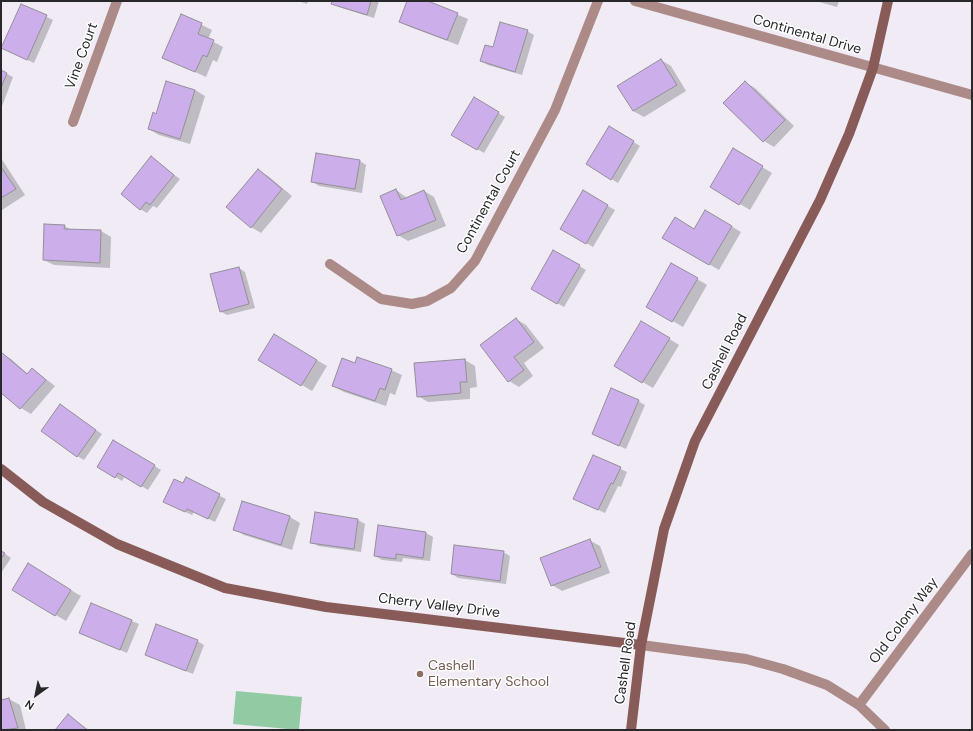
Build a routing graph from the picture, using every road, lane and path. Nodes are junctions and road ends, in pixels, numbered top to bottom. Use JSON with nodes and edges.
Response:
{"nodes":[{"id":1,"x":117,"y":1,"type":"edge"},
{"id":2,"x":598,"y":1,"type":"edge"},
{"id":3,"x":635,"y":1,"type":"edge"},
{"id":4,"x":888,"y":1,"type":"edge"},
{"id":5,"x":873,"y":68,"type":"junction"},
{"id":6,"x":972,"y":95,"type":"edge"},
{"id":7,"x":73,"y":122,"type":"dead end"},
{"id":8,"x":330,"y":264,"type":"dead end"},
{"id":9,"x":1,"y":469,"type":"edge"},
{"id":10,"x":972,"y":554,"type":"edge"},
{"id":11,"x":641,"y":645,"type":"junction"},
{"id":12,"x":859,"y":705,"type":"junction"},
{"id":13,"x":631,"y":730,"type":"edge"},
{"id":14,"x":885,"y":730,"type":"edge"}],
"edges":[{"from":1,"to":7,"type":"street","name":"Vine Court"},
{"from":2,"to":8,"type":"street","name":"Continental Court"},
{"from":3,"to":5,"type":"street","name":"Continental Drive"},
{"from":4,"to":5,"type":"street","name":"Cashell Road"},
{"from":5,"to":6,"type":"street","name":"Continental Drive"},
{"from":5,"to":11,"type":"street","name":"Cashell Road"},
{"from":9,"to":11,"type":"street","name":"Cherry Valley Drive"},
{"from":10,"to":12,"type":"street","name":"Old Colony Way"},
{"from":11,"to":12,"type":"street","name":"Cherry Valley Drive"},
{"from":11,"to":13,"type":"street","name":"Cashell Road"},
{"from":12,"to":14,"type":"street","name":"Cherry Valley Drive"}]}
